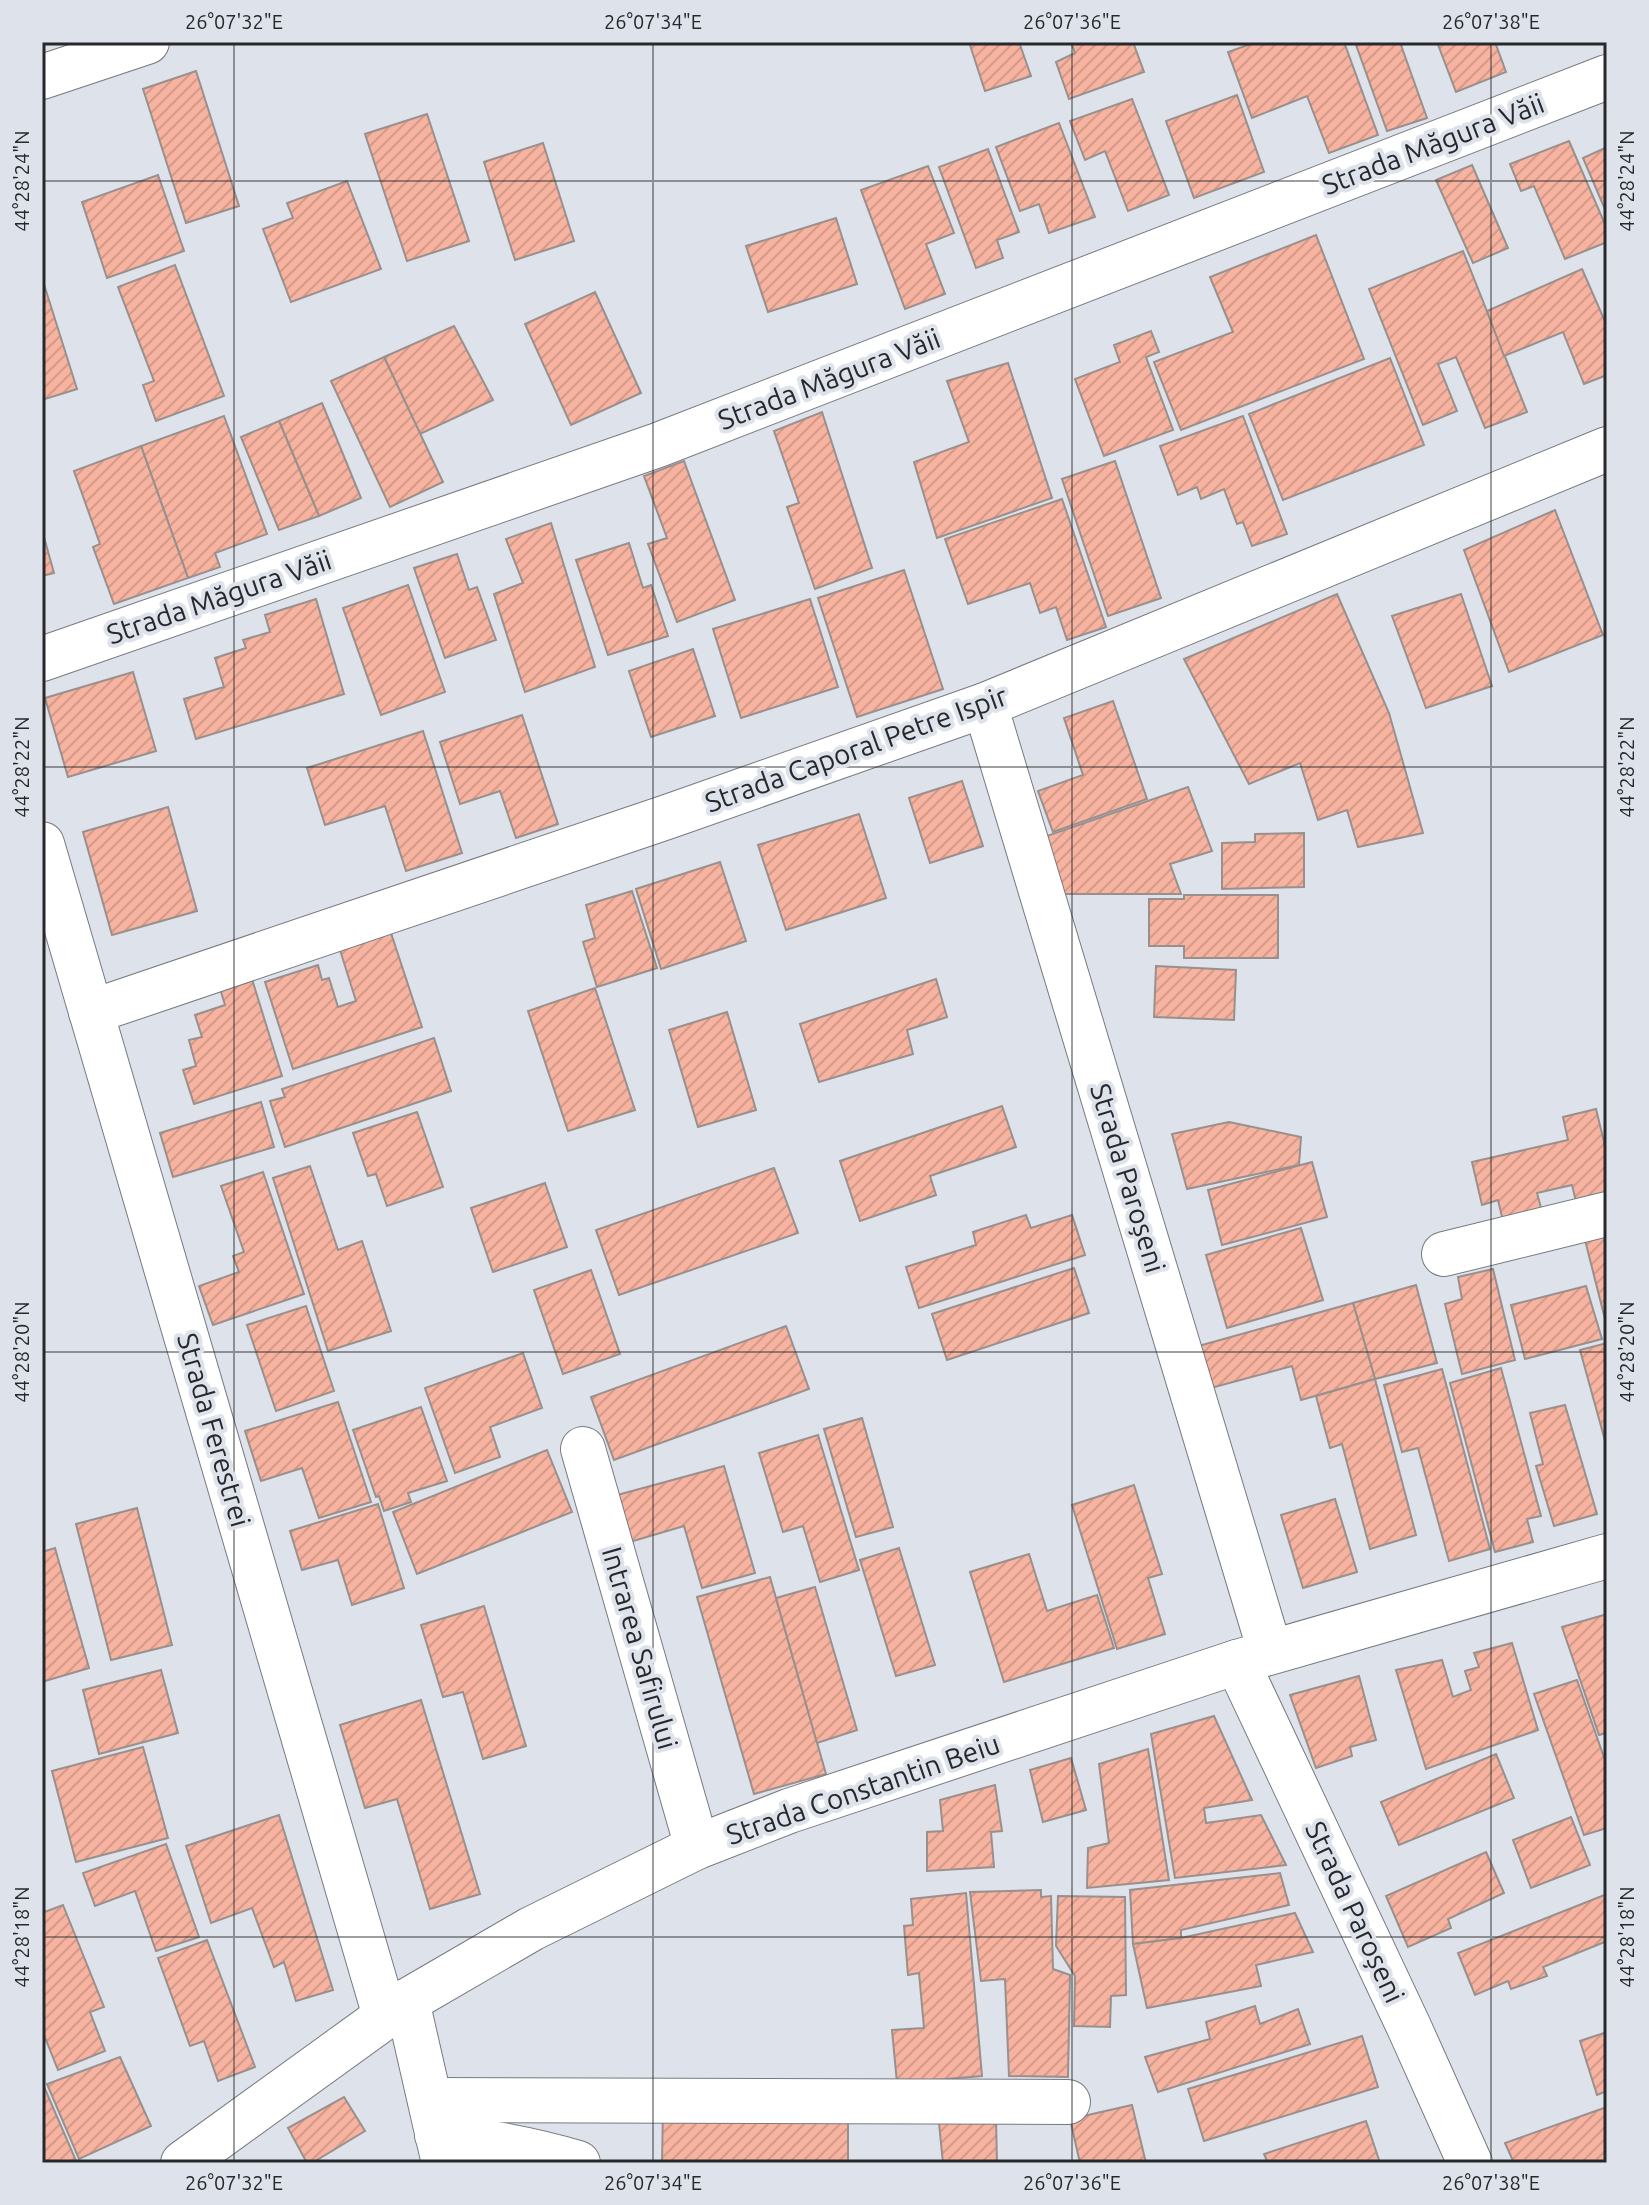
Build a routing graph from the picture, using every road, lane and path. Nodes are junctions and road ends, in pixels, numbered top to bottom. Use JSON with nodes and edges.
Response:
{"nodes":[{"id":1,"x":147,"y":42,"type":"edge"},
{"id":2,"x":42,"y":77,"type":"edge"},
{"id":3,"x":1607,"y":77,"type":"edge"},
{"id":4,"x":1607,"y":449,"type":"edge"},
{"id":5,"x":42,"y":659,"type":"edge"},
{"id":6,"x":985,"y":705,"type":"junction"},
{"id":7,"x":42,"y":844,"type":"edge"},
{"id":8,"x":91,"y":1012,"type":"junction"},
{"id":9,"x":1607,"y":1214,"type":"edge"},
{"id":10,"x":1444,"y":1254,"type":"dead end"},
{"id":11,"x":583,"y":1449,"type":"dead end"},
{"id":12,"x":1607,"y":1556,"type":"edge"},
{"id":13,"x":1254,"y":1656,"type":"junction"},
{"id":14,"x":697,"y":1847,"type":"junction"},
{"id":15,"x":396,"y":2008,"type":"junction"},
{"id":16,"x":1068,"y":2102,"type":"dead end"},
{"id":17,"x":437,"y":2132,"type":"edge"},
{"id":18,"x":183,"y":2163,"type":"edge"},
{"id":19,"x":578,"y":2163,"type":"edge"},
{"id":20,"x":1470,"y":2163,"type":"edge"}],
"edges":[{"from":1,"to":2,"type":"street"},
{"from":3,"to":5,"type":"street","name":"Strada Măgura Văii"},
{"from":4,"to":6,"type":"street","name":"Strada Caporal Petre Ispir"},
{"from":6,"to":8,"type":"street","name":"Strada Caporal Petre Ispir"},
{"from":6,"to":13,"type":"street","name":"Strada Paroșeni"},
{"from":7,"to":8,"type":"street","name":"Strada Ferestrei"},
{"from":8,"to":15,"type":"street","name":"Strada Ferestrei"},
{"from":9,"to":10,"type":"street"},
{"from":11,"to":14,"type":"street","name":"Intrarea Safirului"},
{"from":12,"to":13,"type":"street","name":"Strada Constantin Beiu"},
{"from":13,"to":14,"type":"street","name":"Strada Constantin Beiu"},
{"from":13,"to":20,"type":"street","name":"Strada Paroșeni"},
{"from":14,"to":15,"type":"street","name":"Strada Constantin Beiu"},
{"from":15,"to":17,"type":"street","name":"Strada Ferestrei"},
{"from":15,"to":18,"type":"street","name":"Strada Constantin Beiu"},
{"from":16,"to":17,"type":"street"},
{"from":17,"to":19,"type":"street"}]}
